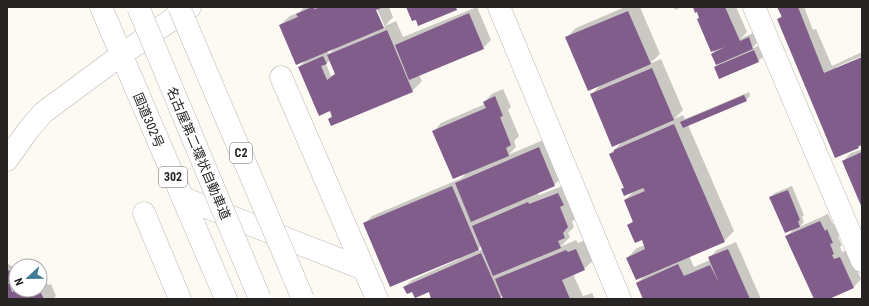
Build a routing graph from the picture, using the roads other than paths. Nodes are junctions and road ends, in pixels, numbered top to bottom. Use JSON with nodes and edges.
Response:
{"nodes":[{"id":1,"x":101,"y":7,"type":"edge"},
{"id":2,"x":138,"y":7,"type":"edge"},
{"id":3,"x":179,"y":7,"type":"edge"},
{"id":4,"x":190,"y":7,"type":"edge"},
{"id":5,"x":499,"y":7,"type":"edge"},
{"id":6,"x":754,"y":7,"type":"edge"},
{"id":7,"x":121,"y":55,"type":"junction"},
{"id":8,"x":281,"y":77,"type":"dead end"},
{"id":9,"x":7,"y":160,"type":"edge"},
{"id":10,"x":183,"y":198,"type":"junction"},
{"id":11,"x":144,"y":213,"type":"dead end"},
{"id":12,"x":862,"y":261,"type":"edge"},
{"id":13,"x":364,"y":269,"type":"junction"},
{"id":14,"x":180,"y":299,"type":"edge"},
{"id":15,"x":226,"y":299,"type":"edge"},
{"id":16,"x":260,"y":299,"type":"edge"},
{"id":17,"x":303,"y":299,"type":"edge"},
{"id":18,"x":377,"y":299,"type":"edge"},
{"id":19,"x":620,"y":299,"type":"edge"}],
"edges":[{"from":1,"to":7,"type":"main road","name":"国道302号","number":"302"},
{"from":2,"to":16,"type":"main road","name":"名古屋第二環状自動車道","bridge":true},
{"from":3,"to":17,"type":"main road","number":"C2","bridge":true},
{"from":4,"to":7,"type":"main road"},
{"from":5,"to":19,"type":"main road"},
{"from":6,"to":12,"type":"main road"},
{"from":7,"to":9,"type":"main road"},
{"from":7,"to":10,"type":"main road","name":"国道302号","number":"302"},
{"from":8,"to":13,"type":"main road"},
{"from":10,"to":13,"type":"main road"},
{"from":10,"to":15,"type":"main road","name":"国道302号","number":"302"},
{"from":11,"to":14,"type":"main road"},
{"from":13,"to":18,"type":"main road"}]}
